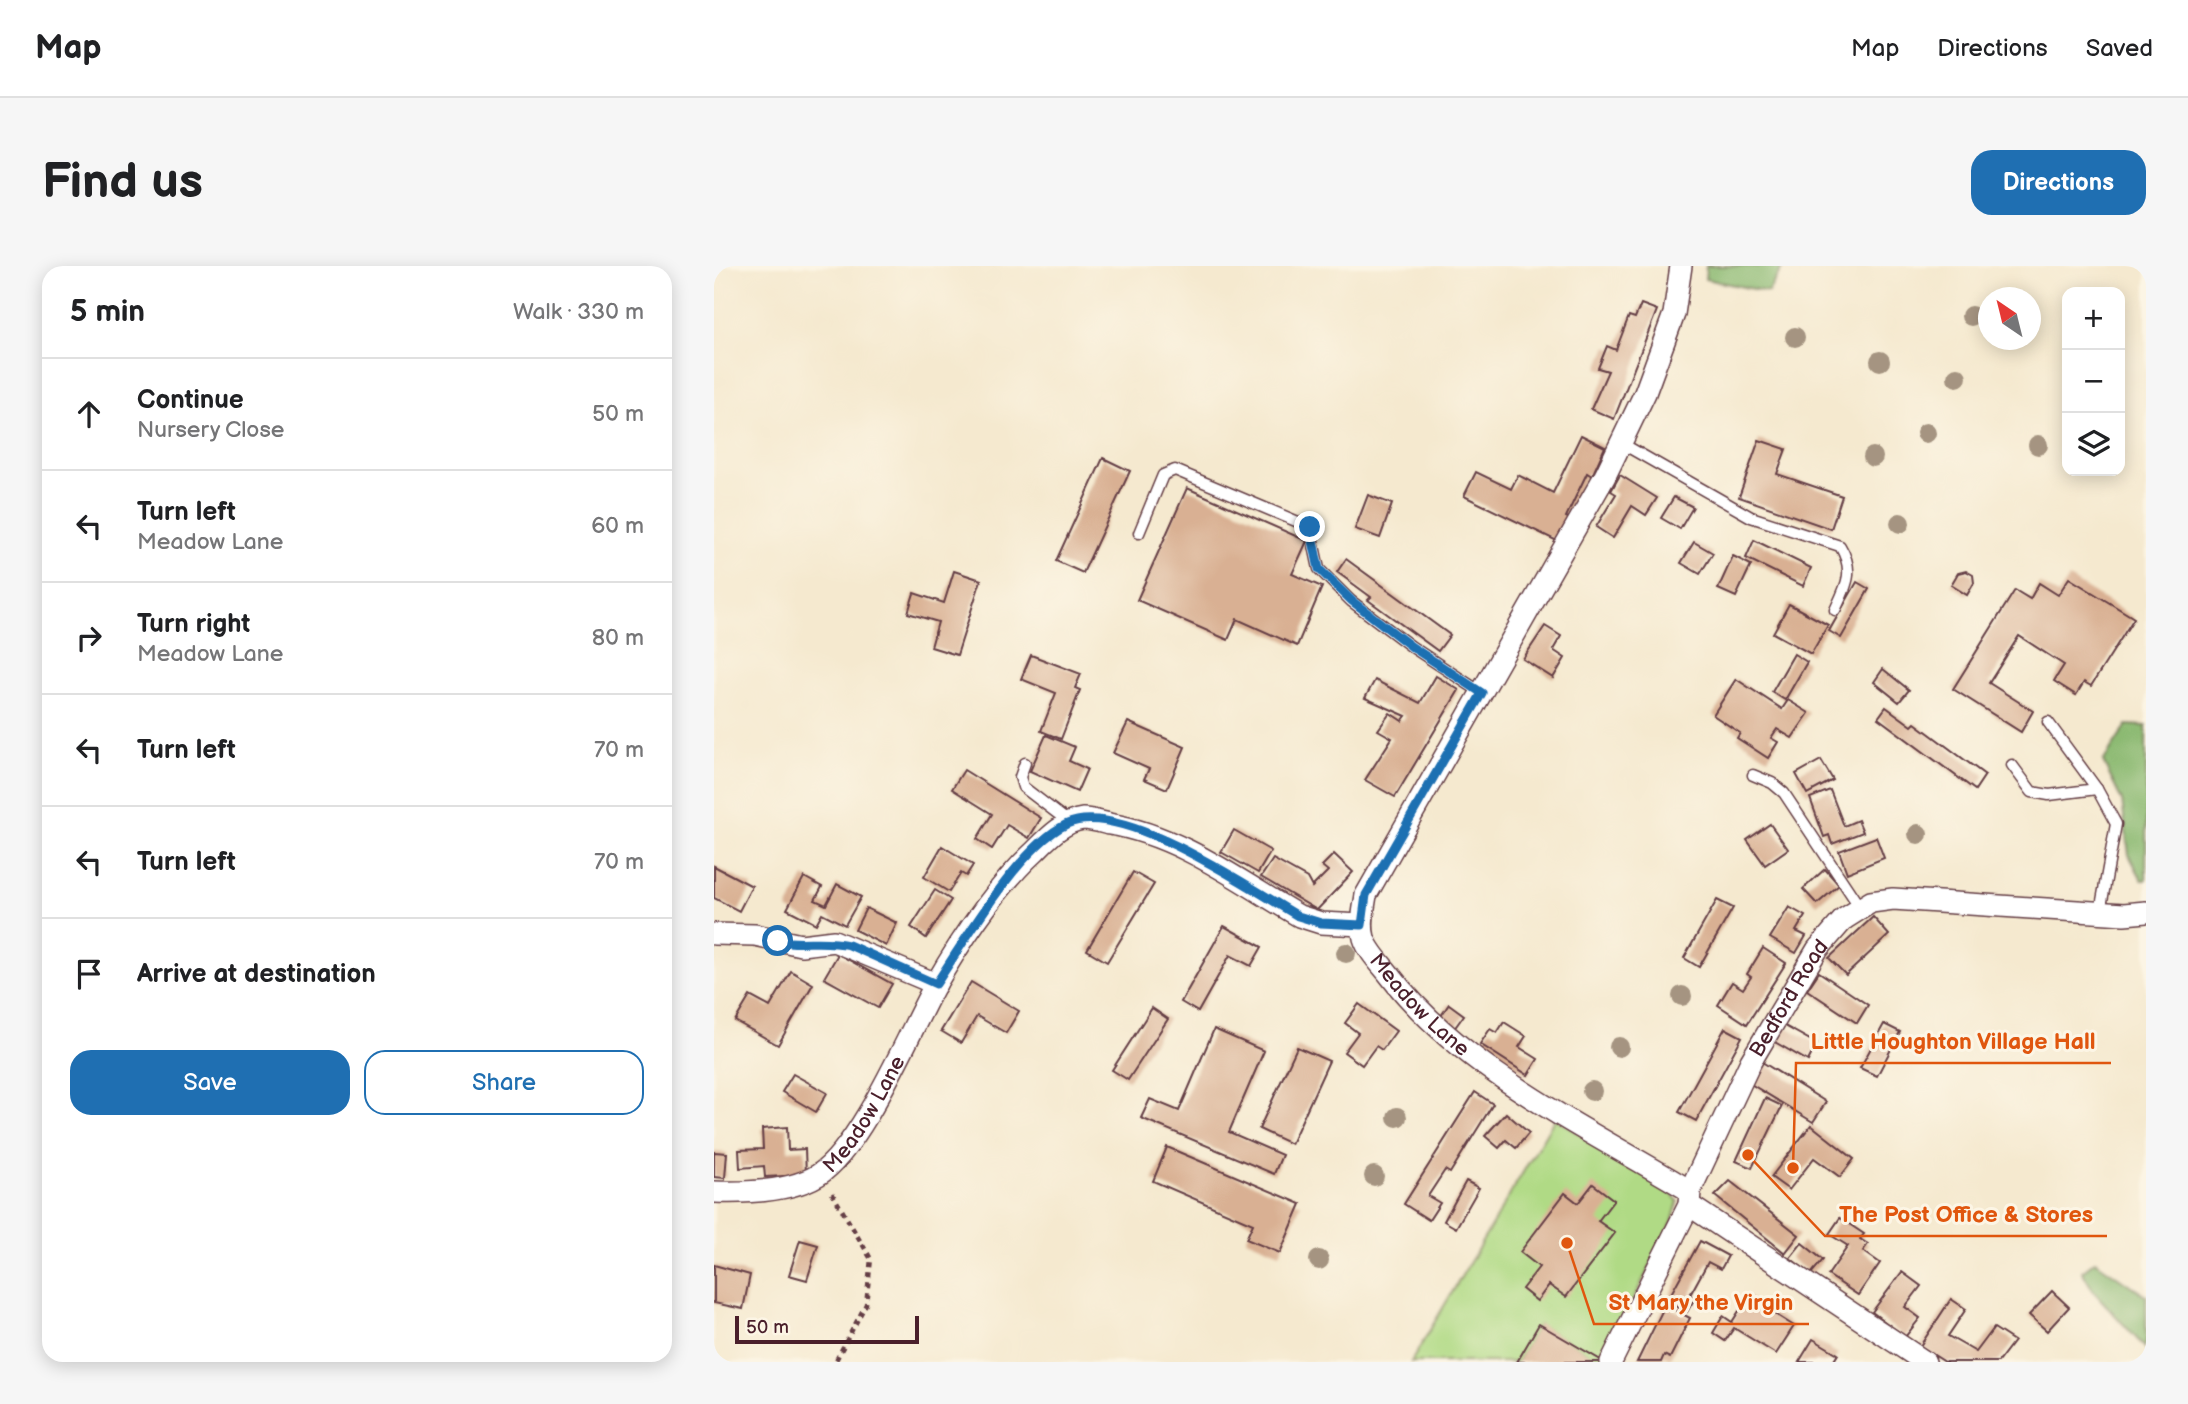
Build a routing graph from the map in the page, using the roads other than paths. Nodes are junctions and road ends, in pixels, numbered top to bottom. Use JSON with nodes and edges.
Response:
{"nodes":[{"id":1,"x":1681,"y":266,"type":"edge"},
{"id":2,"x":1621,"y":443,"type":"junction"},
{"id":3,"x":1139,"y":533,"type":"dead end"},
{"id":4,"x":1835,"y":610,"type":"dead end"},
{"id":5,"x":1482,"y":693,"type":"junction"},
{"id":6,"x":2048,"y":722,"type":"dead end"},
{"id":7,"x":1025,"y":763,"type":"dead end"},
{"id":8,"x":2012,"y":765,"type":"dead end"},
{"id":9,"x":1753,"y":775,"type":"dead end"},
{"id":10,"x":2097,"y":789,"type":"junction"},
{"id":11,"x":1070,"y":823,"type":"junction"},
{"id":12,"x":1861,"y":909,"type":"junction"},
{"id":13,"x":2100,"y":912,"type":"junction"},
{"id":14,"x":2146,"y":912,"type":"edge"},
{"id":15,"x":1362,"y":925,"type":"junction"},
{"id":16,"x":714,"y":934,"type":"edge"},
{"id":17,"x":936,"y":984,"type":"junction"},
{"id":18,"x":714,"y":1192,"type":"edge"},
{"id":19,"x":1689,"y":1198,"type":"junction"},
{"id":20,"x":1611,"y":1362,"type":"edge"},
{"id":21,"x":1925,"y":1362,"type":"edge"}],
"edges":[{"from":1,"to":2,"type":"street"},
{"from":2,"to":4,"type":"lane"},
{"from":2,"to":5,"type":"street"},
{"from":3,"to":5,"type":"lane"},
{"from":5,"to":15,"type":"street"},
{"from":6,"to":10,"type":"lane"},
{"from":7,"to":11,"type":"lane"},
{"from":8,"to":10,"type":"lane"},
{"from":9,"to":12,"type":"lane"},
{"from":10,"to":13,"type":"lane"},
{"from":11,"to":15,"type":"street","name":"Meadow Lane"},
{"from":11,"to":17,"type":"street","name":"Meadow Lane"},
{"from":12,"to":13,"type":"street","name":"Bedford Road"},
{"from":12,"to":19,"type":"street","name":"Bedford Road"},
{"from":13,"to":14,"type":"street","name":"Bedford Road"},
{"from":15,"to":19,"type":"street","name":"Meadow Lane"},
{"from":16,"to":17,"type":"street"},
{"from":17,"to":18,"type":"street","name":"Meadow Lane"},
{"from":19,"to":20,"type":"street","name":"Bedford Road"},
{"from":19,"to":21,"type":"street","name":"Meadow Lane"}]}
